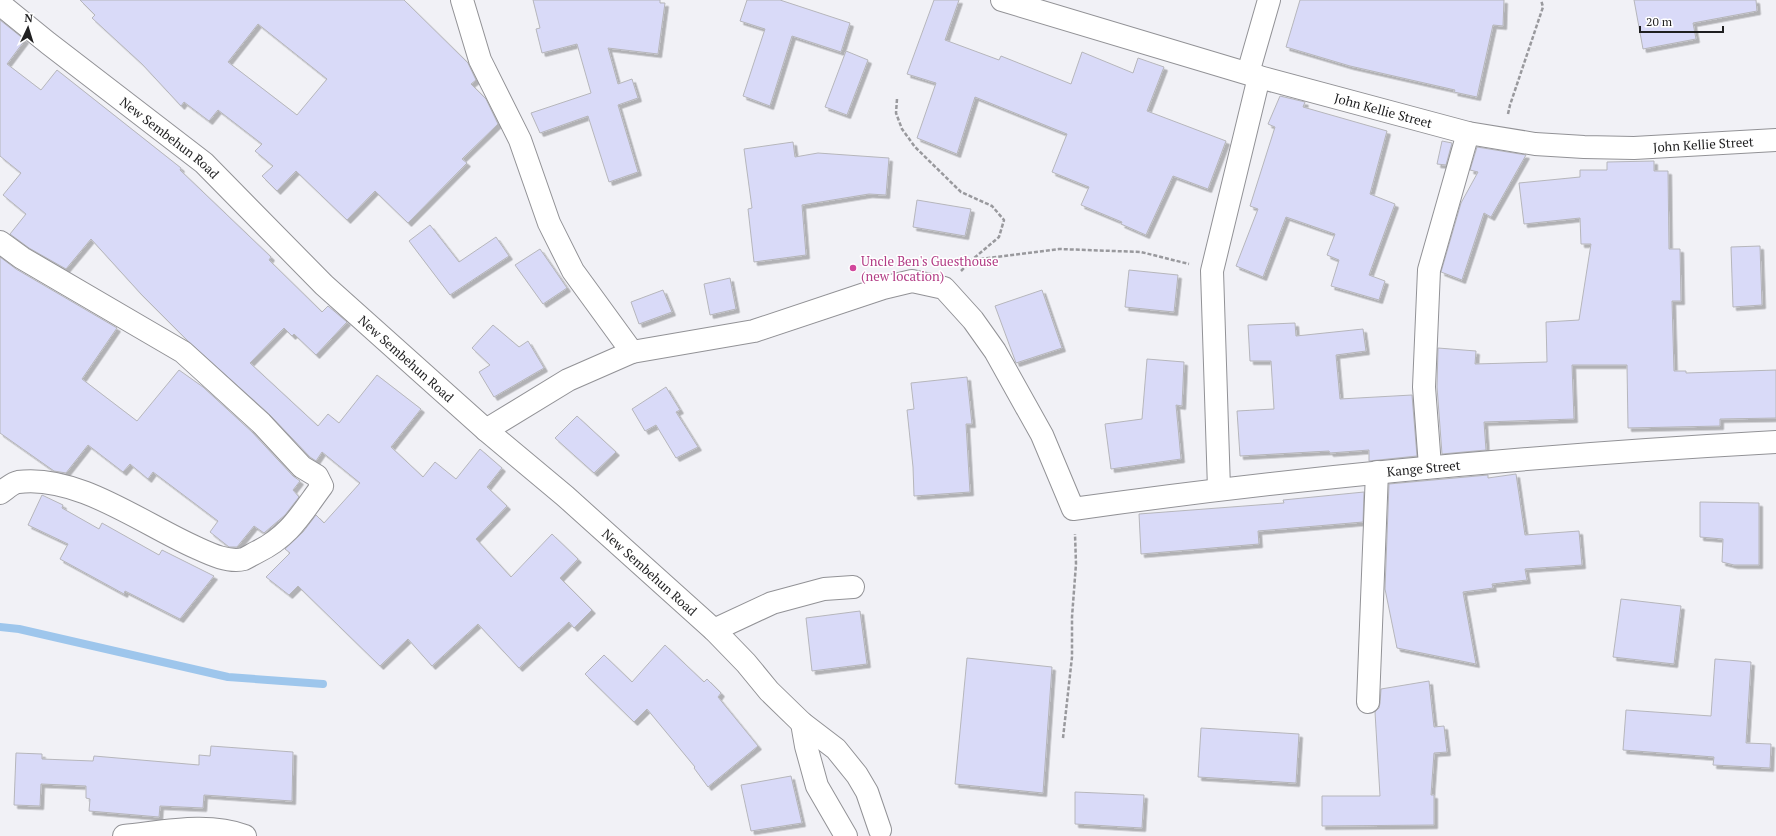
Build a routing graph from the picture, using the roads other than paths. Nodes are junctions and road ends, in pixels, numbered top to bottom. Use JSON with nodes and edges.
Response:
{"nodes":[{"id":1,"x":462,"y":0,"type":"edge"},
{"id":2,"x":1002,"y":0,"type":"edge"},
{"id":3,"x":1269,"y":0,"type":"edge"},
{"id":4,"x":0,"y":4,"type":"edge"},
{"id":5,"x":1253,"y":75,"type":"junction"},
{"id":6,"x":1468,"y":133,"type":"junction"},
{"id":7,"x":1776,"y":140,"type":"edge"},
{"id":8,"x":0,"y":242,"type":"edge"},
{"id":9,"x":632,"y":352,"type":"junction"},
{"id":10,"x":486,"y":430,"type":"junction"},
{"id":11,"x":1776,"y":442,"type":"edge"},
{"id":12,"x":1430,"y":466,"type":"junction"},
{"id":13,"x":1377,"y":472,"type":"junction"},
{"id":14,"x":1219,"y":489,"type":"junction"},
{"id":15,"x":0,"y":493,"type":"edge"},
{"id":16,"x":853,"y":587,"type":"dead end"},
{"id":17,"x":714,"y":630,"type":"junction"},
{"id":18,"x":1368,"y":702,"type":"dead end"},
{"id":19,"x":802,"y":723,"type":"junction"},
{"id":20,"x":886,"y":833,"type":"edge"},
{"id":21,"x":124,"y":836,"type":"edge"},
{"id":22,"x":245,"y":836,"type":"edge"},
{"id":23,"x":846,"y":836,"type":"edge"},
{"id":24,"x":858,"y":836,"type":"edge"}],
"edges":[{"from":1,"to":9,"type":"street"},
{"from":2,"to":5,"type":"street","name":"John Kellie Street"},
{"from":3,"to":5,"type":"street"},
{"from":4,"to":10,"type":"street","name":"New Sembehun Road"},
{"from":5,"to":6,"type":"street","name":"John Kellie Street"},
{"from":5,"to":14,"type":"street"},
{"from":6,"to":7,"type":"street","name":"John Kellie Street"},
{"from":6,"to":12,"type":"street"},
{"from":8,"to":15,"type":"street"},
{"from":9,"to":10,"type":"street"},
{"from":9,"to":14,"type":"street","name":"Kange Street"},
{"from":10,"to":17,"type":"street","name":"New Sembehun Road"},
{"from":11,"to":12,"type":"street","name":"Kange Street"},
{"from":12,"to":13,"type":"street","name":"Kange Street"},
{"from":13,"to":14,"type":"street","name":"Kange Street"},
{"from":13,"to":18,"type":"street"},
{"from":16,"to":17,"type":"street"},
{"from":17,"to":19,"type":"street","name":"New Sembehun Road"},
{"from":19,"to":20,"type":"street","name":"New Sembehun Road"},
{"from":19,"to":23,"type":"street"},
{"from":20,"to":24,"type":"street"},
{"from":21,"to":22,"type":"street"}]}
